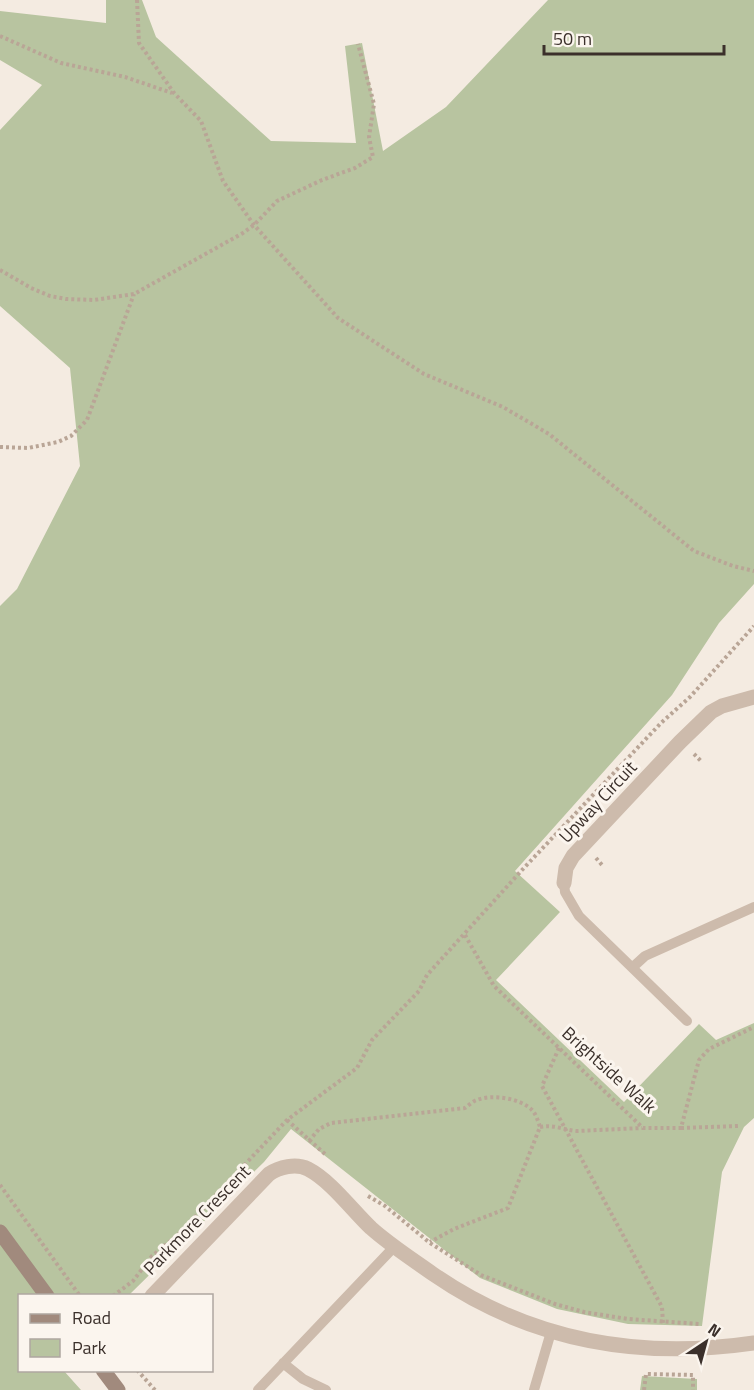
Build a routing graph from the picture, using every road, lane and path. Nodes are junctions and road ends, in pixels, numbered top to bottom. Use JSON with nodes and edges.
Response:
{"nodes":[{"id":1,"x":137,"y":0,"type":"edge"},
{"id":2,"x":0,"y":36,"type":"edge"},
{"id":3,"x":358,"y":44,"type":"dead end"},
{"id":4,"x":174,"y":93,"type":"junction"},
{"id":5,"x":254,"y":225,"type":"junction"},
{"id":6,"x":0,"y":270,"type":"edge"},
{"id":7,"x":134,"y":294,"type":"junction"},
{"id":8,"x":0,"y":447,"type":"edge"},
{"id":9,"x":754,"y":570,"type":"edge"},
{"id":10,"x":754,"y":626,"type":"edge"},
{"id":11,"x":754,"y":697,"type":"edge"},
{"id":12,"x":564,"y":883,"type":"joint"},
{"id":13,"x":754,"y":907,"type":"edge"},
{"id":14,"x":465,"y":935,"type":"junction"},
{"id":15,"x":633,"y":967,"type":"junction"},
{"id":16,"x":687,"y":1021,"type":"dead end"},
{"id":17,"x":754,"y":1027,"type":"edge"},
{"id":18,"x":748,"y":1030,"type":"junction"},
{"id":19,"x":754,"y":1032,"type":"edge"},
{"id":20,"x":559,"y":1048,"type":"junction"},
{"id":21,"x":287,"y":1120,"type":"junction"},
{"id":22,"x":738,"y":1126,"type":"dead end"},
{"id":23,"x":540,"y":1127,"type":"junction"},
{"id":24,"x":643,"y":1128,"type":"junction"},
{"id":25,"x":681,"y":1128,"type":"junction"},
{"id":26,"x":567,"y":1130,"type":"junction"},
{"id":27,"x":309,"y":1141,"type":"junction"},
{"id":28,"x":329,"y":1158,"type":"dead end"},
{"id":29,"x":0,"y":1185,"type":"edge"},
{"id":30,"x":368,"y":1196,"type":"dead end"},
{"id":31,"x":0,"y":1232,"type":"edge"},
{"id":32,"x":430,"y":1243,"type":"junction"},
{"id":33,"x":394,"y":1247,"type":"junction"},
{"id":34,"x":45,"y":1294,"type":"edge"},
{"id":35,"x":79,"y":1294,"type":"edge"},
{"id":36,"x":116,"y":1294,"type":"edge"},
{"id":37,"x":154,"y":1294,"type":"edge"},
{"id":38,"x":663,"y":1321,"type":"junction"},
{"id":39,"x":700,"y":1324,"type":"dead end"},
{"id":40,"x":551,"y":1332,"type":"junction"},
{"id":41,"x":754,"y":1343,"type":"edge"},
{"id":42,"x":664,"y":1348,"type":"junction"},
{"id":43,"x":283,"y":1363,"type":"junction"},
{"id":44,"x":104,"y":1372,"type":"edge"},
{"id":45,"x":138,"y":1372,"type":"edge"},
{"id":46,"x":118,"y":1390,"type":"edge"},
{"id":47,"x":155,"y":1390,"type":"edge"},
{"id":48,"x":258,"y":1390,"type":"edge"},
{"id":49,"x":326,"y":1390,"type":"edge"},
{"id":50,"x":534,"y":1390,"type":"edge"},
{"id":51,"x":644,"y":1390,"type":"edge"},
{"id":52,"x":693,"y":1390,"type":"edge"}],
"edges":[{"from":1,"to":4,"type":"path"},
{"from":2,"to":4,"type":"path"},
{"from":3,"to":5,"type":"path"},
{"from":4,"to":5,"type":"path"},
{"from":5,"to":7,"type":"path"},
{"from":5,"to":9,"type":"path"},
{"from":6,"to":7,"type":"path"},
{"from":7,"to":8,"type":"path"},
{"from":10,"to":14,"type":"path"},
{"from":11,"to":12,"type":"street","name":"Upway Circuit"},
{"from":12,"to":15,"type":"lane","name":"Upway Circuit"},
{"from":13,"to":15,"type":"lane"},
{"from":14,"to":20,"type":"path","name":"Brightside Walk"},
{"from":14,"to":21,"type":"path"},
{"from":15,"to":16,"type":"lane"},
{"from":17,"to":18,"type":"path","name":"Brightside Walk"},
{"from":18,"to":19,"type":"path"},
{"from":18,"to":25,"type":"path","name":"Brightside Walk"},
{"from":20,"to":24,"type":"path","name":"Brightside Walk"},
{"from":20,"to":26,"type":"path"},
{"from":21,"to":27,"type":"path"},
{"from":21,"to":36,"type":"path"},
{"from":22,"to":25,"type":"path"},
{"from":23,"to":26,"type":"path"},
{"from":23,"to":27,"type":"path"},
{"from":23,"to":32,"type":"path"},
{"from":24,"to":25,"type":"path","name":"Brightside Walk"},
{"from":24,"to":26,"type":"path"},
{"from":26,"to":38,"type":"path"},
{"from":27,"to":28,"type":"path"},
{"from":29,"to":35,"type":"path"},
{"from":30,"to":32,"type":"path"},
{"from":31,"to":34,"type":"street"},
{"from":32,"to":38,"type":"path"},
{"from":33,"to":37,"type":"street","name":"Parkmore Crescent"},
{"from":33,"to":40,"type":"street","name":"Parkmore Crescent"},
{"from":33,"to":43,"type":"lane"},
{"from":38,"to":39,"type":"path"},
{"from":38,"to":42,"type":"path"},
{"from":40,"to":42,"type":"street","name":"Parkmore Crescent"},
{"from":40,"to":50,"type":"lane"},
{"from":41,"to":42,"type":"street","name":"Parkmore Crescent"},
{"from":43,"to":48,"type":"lane"},
{"from":43,"to":49,"type":"lane"},
{"from":44,"to":46,"type":"street"},
{"from":45,"to":47,"type":"path"},
{"from":51,"to":52,"type":"path"}]}
